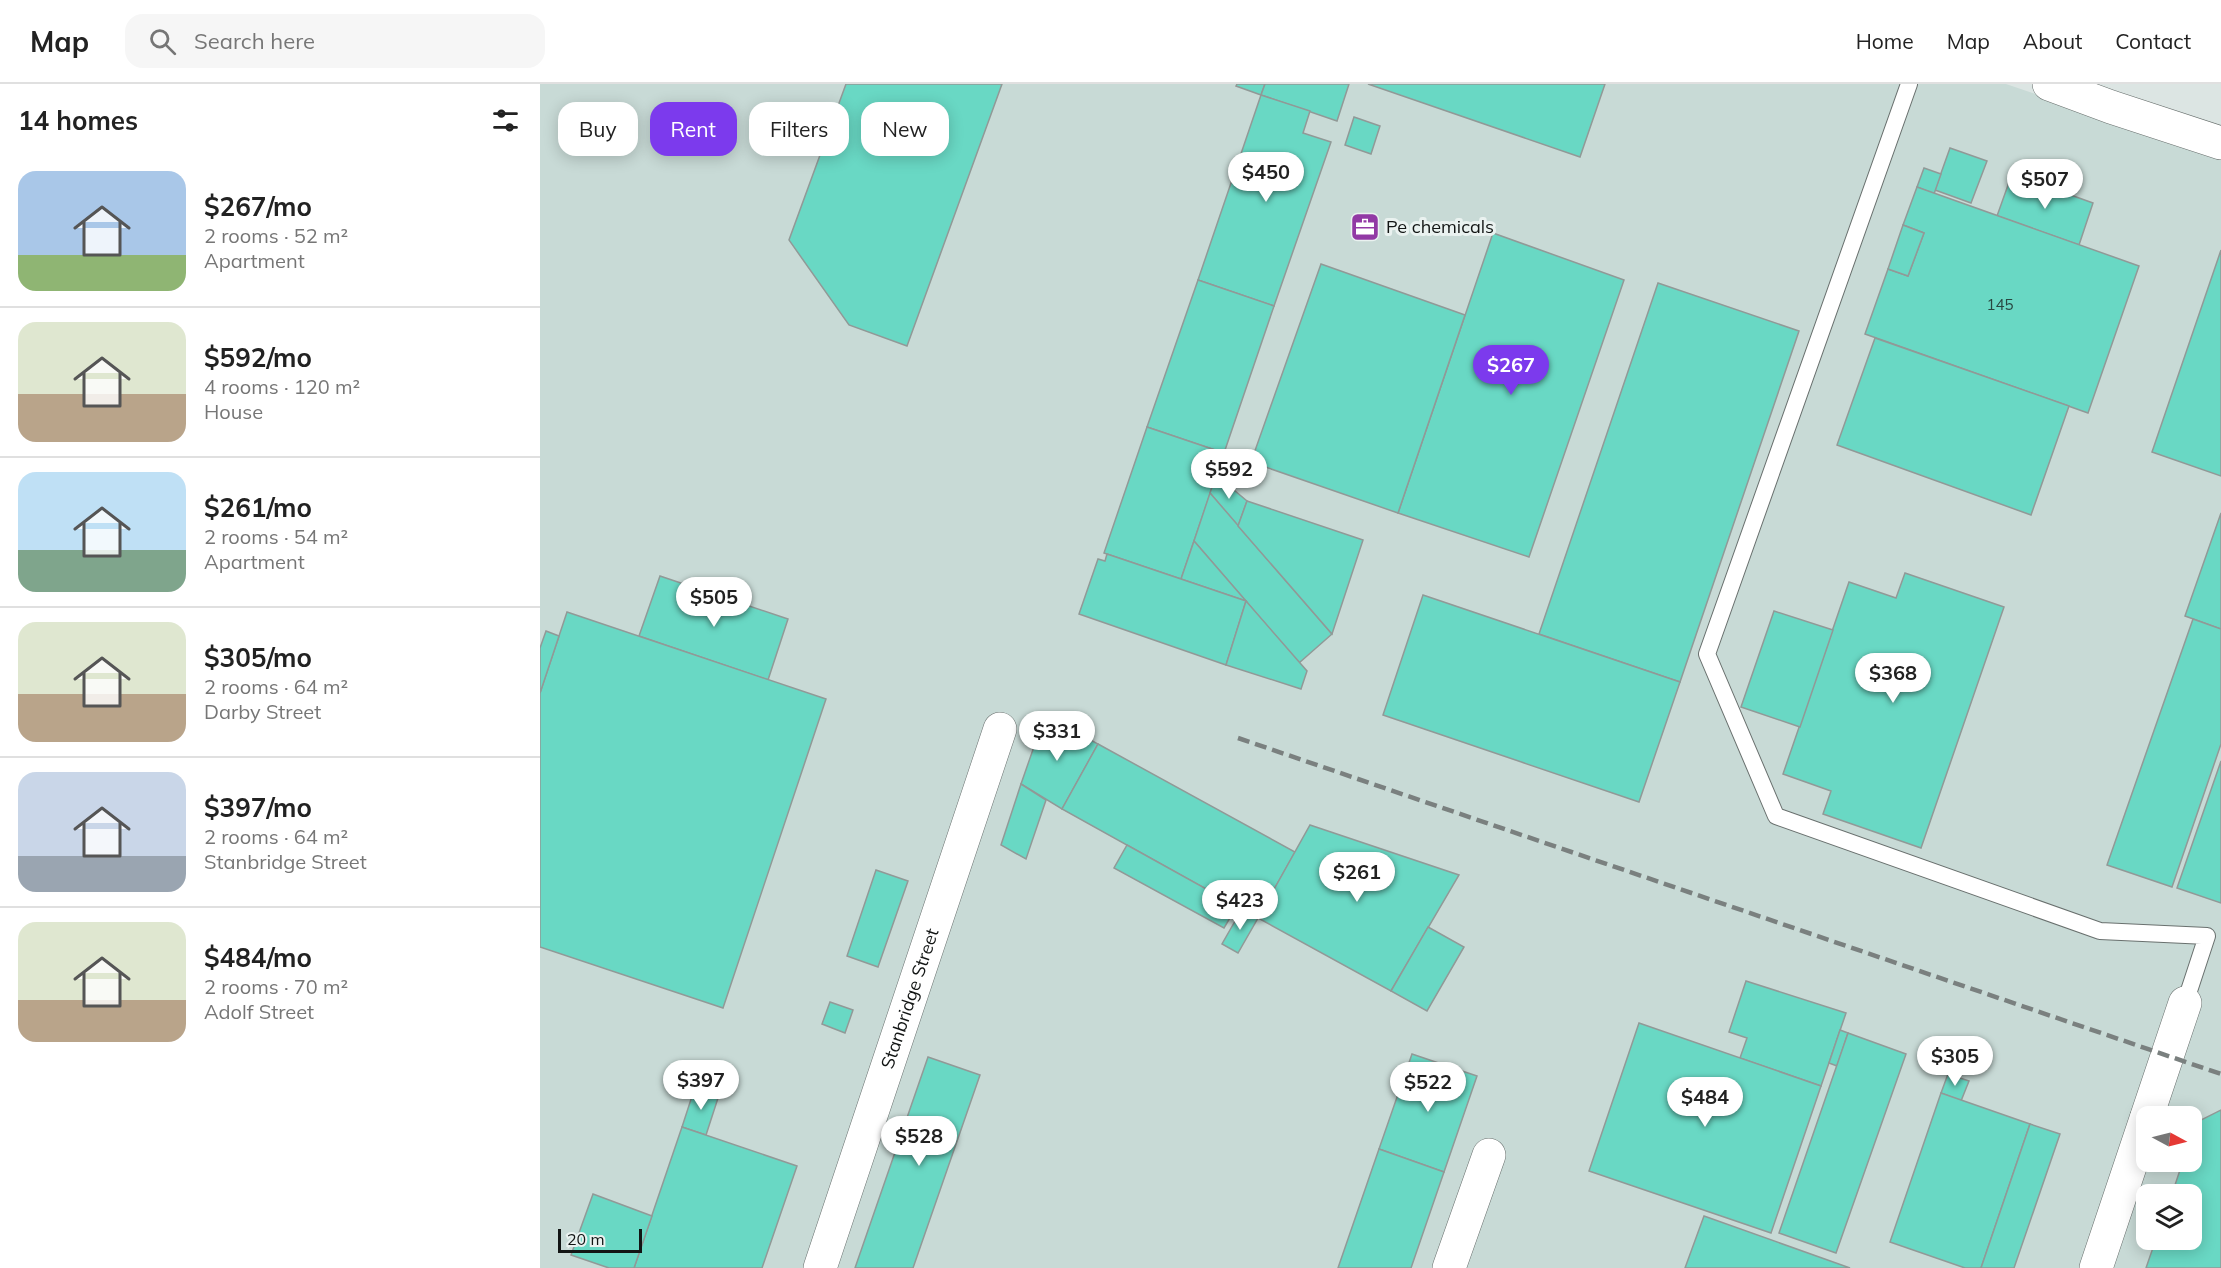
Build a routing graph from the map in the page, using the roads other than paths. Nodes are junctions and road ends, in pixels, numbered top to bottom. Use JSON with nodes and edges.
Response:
{"nodes":[{"id":1,"x":1909,"y":84,"type":"edge"},
{"id":2,"x":2049,"y":84,"type":"edge"},
{"id":3,"x":2221,"y":143,"type":"edge"},
{"id":4,"x":1000,"y":729,"type":"dead end"},
{"id":5,"x":2185,"y":1003,"type":"joint"},
{"id":6,"x":2151,"y":1106,"type":"edge"},
{"id":7,"x":2136,"y":1150,"type":"edge"},
{"id":8,"x":1489,"y":1155,"type":"dead end"},
{"id":9,"x":820,"y":1268,"type":"edge"},
{"id":10,"x":1449,"y":1268,"type":"edge"},
{"id":11,"x":2096,"y":1268,"type":"edge"}],
"edges":[{"from":1,"to":5,"type":"lane"},
{"from":2,"to":3,"type":"street"},
{"from":4,"to":9,"type":"street","name":"Stanbridge Street"},
{"from":5,"to":6,"type":"street"},
{"from":7,"to":11,"type":"street"},
{"from":8,"to":10,"type":"street"}]}
